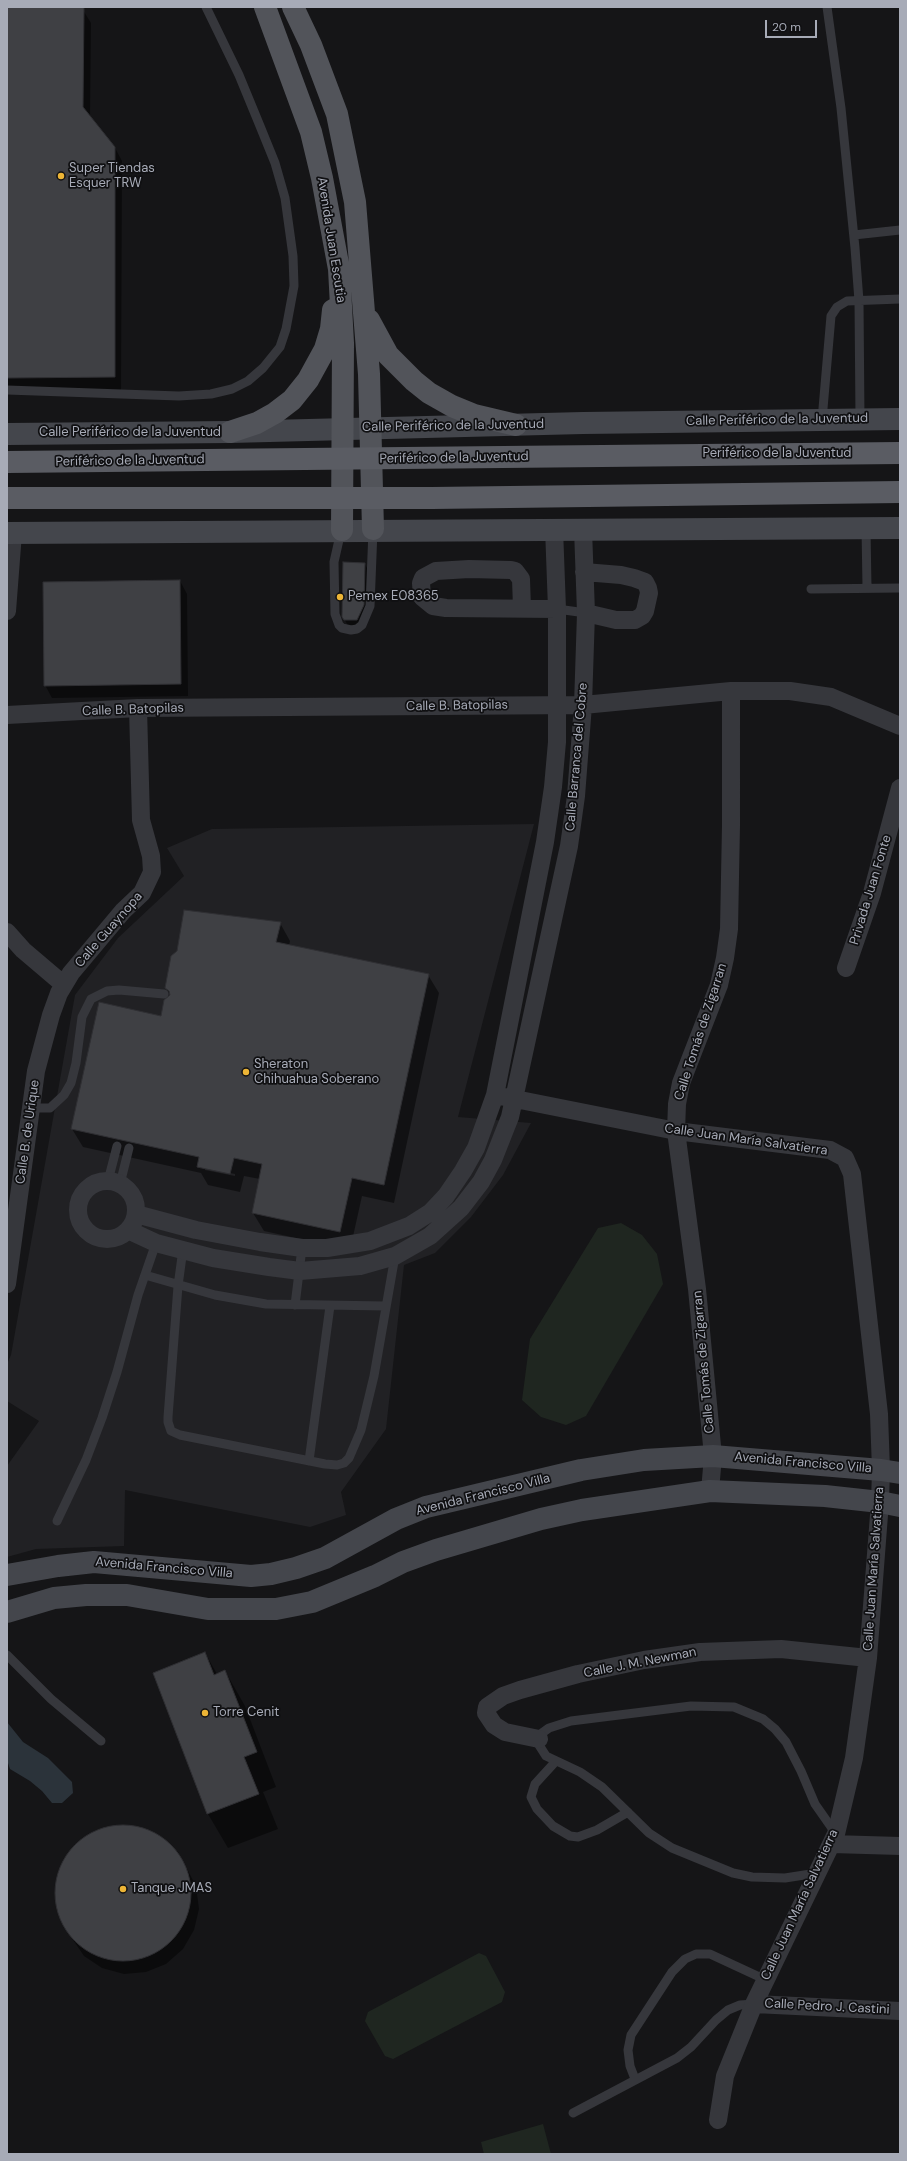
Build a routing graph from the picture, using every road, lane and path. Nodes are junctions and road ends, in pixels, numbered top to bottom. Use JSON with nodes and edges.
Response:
{"nodes":[{"id":1,"x":206,"y":7,"type":"edge"},
{"id":2,"x":265,"y":7,"type":"edge"},
{"id":3,"x":293,"y":7,"type":"edge"},
{"id":4,"x":827,"y":7,"type":"edge"},
{"id":5,"x":327,"y":85,"type":"junction"},
{"id":6,"x":298,"y":93,"type":"junction"},
{"id":7,"x":900,"y":230,"type":"edge"},
{"id":8,"x":854,"y":235,"type":"junction"},
{"id":9,"x":338,"y":269,"type":"junction"},
{"id":10,"x":900,"y":299,"type":"edge"},
{"id":11,"x":859,"y":301,"type":"junction"},
{"id":12,"x":365,"y":312,"type":"junction"},
{"id":13,"x":7,"y":390,"type":"edge"},
{"id":14,"x":860,"y":419,"type":"junction"},
{"id":15,"x":900,"y":419,"type":"edge"},
{"id":16,"x":822,"y":420,"type":"junction"},
{"id":17,"x":516,"y":425,"type":"junction"},
{"id":18,"x":230,"y":432,"type":"junction"},
{"id":19,"x":7,"y":434,"type":"edge"},
{"id":20,"x":341,"y":435,"type":"junction"},
{"id":21,"x":371,"y":435,"type":"junction"},
{"id":22,"x":900,"y":453,"type":"edge"},
{"id":23,"x":7,"y":462,"type":"edge"},
{"id":24,"x":900,"y":492,"type":"edge"},
{"id":25,"x":7,"y":498,"type":"edge"},
{"id":26,"x":342,"y":521,"type":"junction"},
{"id":27,"x":373,"y":521,"type":"junction"},
{"id":28,"x":554,"y":528,"type":"junction"},
{"id":29,"x":866,"y":528,"type":"junction"},
{"id":30,"x":900,"y":528,"type":"edge"},
{"id":31,"x":583,"y":529,"type":"junction"},
{"id":32,"x":10,"y":533,"type":"edge"},
{"id":33,"x":584,"y":572,"type":"junction"},
{"id":34,"x":8,"y":587,"type":"edge"},
{"id":35,"x":867,"y":587,"type":"junction"},
{"id":36,"x":900,"y":588,"type":"edge"},
{"id":37,"x":812,"y":589,"type":"dead end"},
{"id":38,"x":522,"y":608,"type":"junction"},
{"id":39,"x":557,"y":608,"type":"junction"},
{"id":40,"x":7,"y":611,"type":"edge"},
{"id":41,"x":586,"y":613,"type":"junction"},
{"id":42,"x":731,"y":691,"type":"junction"},
{"id":43,"x":556,"y":704,"type":"junction"},
{"id":44,"x":583,"y":705,"type":"junction"},
{"id":45,"x":138,"y":708,"type":"junction"},
{"id":46,"x":7,"y":715,"type":"edge"},
{"id":47,"x":900,"y":726,"type":"edge"},
{"id":48,"x":900,"y":788,"type":"edge"},
{"id":49,"x":545,"y":842,"type":"junction"},
{"id":50,"x":569,"y":846,"type":"junction"},
{"id":51,"x":7,"y":932,"type":"edge"},
{"id":52,"x":846,"y":968,"type":"dead end"},
{"id":53,"x":64,"y":984,"type":"junction"},
{"id":54,"x":164,"y":994,"type":"dead end"},
{"id":55,"x":495,"y":1096,"type":"junction"},
{"id":56,"x":514,"y":1099,"type":"junction"},
{"id":57,"x":32,"y":1108,"type":"junction"},
{"id":58,"x":676,"y":1131,"type":"junction"},
{"id":59,"x":118,"y":1146,"type":"dead end"},
{"id":60,"x":129,"y":1148,"type":"dead end"},
{"id":61,"x":114,"y":1182,"type":"junction"},
{"id":62,"x":13,"y":1194,"type":"edge"},
{"id":63,"x":446,"y":1196,"type":"junction"},
{"id":64,"x":460,"y":1208,"type":"junction"},
{"id":65,"x":11,"y":1217,"type":"edge"},
{"id":66,"x":132,"y":1222,"type":"junction"},
{"id":67,"x":156,"y":1243,"type":"junction"},
{"id":68,"x":302,"y":1248,"type":"junction"},
{"id":69,"x":183,"y":1249,"type":"junction"},
{"id":70,"x":395,"y":1256,"type":"junction"},
{"id":71,"x":300,"y":1271,"type":"junction"},
{"id":72,"x":145,"y":1275,"type":"junction"},
{"id":73,"x":7,"y":1284,"type":"edge"},
{"id":74,"x":178,"y":1286,"type":"junction"},
{"id":75,"x":295,"y":1305,"type":"junction"},
{"id":76,"x":330,"y":1306,"type":"junction"},
{"id":77,"x":385,"y":1306,"type":"junction"},
{"id":78,"x":713,"y":1456,"type":"junction"},
{"id":79,"x":309,"y":1461,"type":"junction"},
{"id":80,"x":890,"y":1471,"type":"edge"},
{"id":81,"x":710,"y":1492,"type":"junction"},
{"id":82,"x":890,"y":1504,"type":"edge"},
{"id":83,"x":57,"y":1521,"type":"dead end"},
{"id":84,"x":7,"y":1575,"type":"edge"},
{"id":85,"x":7,"y":1612,"type":"edge"},
{"id":86,"x":7,"y":1654,"type":"edge"},
{"id":87,"x":868,"y":1658,"type":"junction"},
{"id":88,"x":539,"y":1739,"type":"junction"},
{"id":89,"x":101,"y":1741,"type":"dead end"},
{"id":90,"x":556,"y":1761,"type":"junction"},
{"id":91,"x":628,"y":1812,"type":"junction"},
{"id":92,"x":834,"y":1839,"type":"junction"},
{"id":93,"x":900,"y":1846,"type":"edge"},
{"id":94,"x":817,"y":1873,"type":"junction"},
{"id":95,"x":766,"y":1980,"type":"junction"},
{"id":96,"x":754,"y":2004,"type":"junction"},
{"id":97,"x":900,"y":2011,"type":"edge"},
{"id":98,"x":635,"y":2078,"type":"junction"},
{"id":99,"x":573,"y":2113,"type":"dead end"},
{"id":100,"x":718,"y":2120,"type":"dead end"}],
"edges":[{"from":1,"to":13,"type":"lane"},
{"from":2,"to":6,"type":"main road","name":"Avenida Juan Escutia"},
{"from":3,"to":5,"type":"main road","name":"Avenida Juan Escutia"},
{"from":4,"to":8,"type":"lane"},
{"from":5,"to":6,"type":"main road"},
{"from":5,"to":12,"type":"main road","name":"Avenida Juan Escutia"},
{"from":6,"to":9,"type":"main road","name":"Avenida Juan Escutia"},
{"from":7,"to":8,"type":"lane"},
{"from":8,"to":11,"type":"lane"},
{"from":9,"to":18,"type":"main road"},
{"from":9,"to":20,"type":"main road","name":"Avenida Juan Escutia"},
{"from":10,"to":11,"type":"lane"},
{"from":11,"to":14,"type":"lane"},
{"from":11,"to":16,"type":"lane"},
{"from":12,"to":17,"type":"main road"},
{"from":12,"to":21,"type":"main road","name":"Avenida Juan Escutia"},
{"from":14,"to":15,"type":"main road","name":"Calle Periférico de la Juventud"},
{"from":14,"to":16,"type":"main road","name":"Calle Periférico de la Juventud"},
{"from":16,"to":17,"type":"main road","name":"Calle Periférico de la Juventud"},
{"from":17,"to":21,"type":"main road","name":"Calle Periférico de la Juventud"},
{"from":18,"to":19,"type":"main road","name":"Calle Periférico de la Juventud"},
{"from":18,"to":20,"type":"main road","name":"Calle Periférico de la Juventud"},
{"from":20,"to":21,"type":"main road","name":"Calle Periférico de la Juventud"},
{"from":20,"to":26,"type":"main road","name":"Avenida Juan Escutia"},
{"from":21,"to":27,"type":"main road","name":"Avenida Juan Escutia"},
{"from":22,"to":23,"type":"highway","name":"Periférico de la Juventud"},
{"from":24,"to":25,"type":"highway"},
{"from":26,"to":27,"type":"main road"},
{"from":26,"to":27,"type":"lane"},
{"from":26,"to":32,"type":"main road"},
{"from":27,"to":28,"type":"main road"},
{"from":28,"to":31,"type":"main road"},
{"from":28,"to":39,"type":"street","name":"Calle Barranca del Cobre"},
{"from":29,"to":30,"type":"main road"},
{"from":29,"to":31,"type":"main road"},
{"from":29,"to":35,"type":"lane"},
{"from":31,"to":33,"type":"street","name":"Calle Barranca del Cobre"},
{"from":32,"to":34,"type":"street"},
{"from":33,"to":41,"type":"street","name":"Calle Barranca del Cobre"},
{"from":33,"to":41,"type":"street"},
{"from":34,"to":40,"type":"street"},
{"from":35,"to":36,"type":"lane"},
{"from":35,"to":37,"type":"lane"},
{"from":38,"to":38,"type":"street"},
{"from":38,"to":39,"type":"street"},
{"from":39,"to":41,"type":"lane"},
{"from":39,"to":43,"type":"street","name":"Calle Barranca del Cobre"},
{"from":41,"to":44,"type":"street","name":"Calle Barranca del Cobre"},
{"from":42,"to":44,"type":"street","name":"Calle B. Batopilas"},
{"from":42,"to":47,"type":"street","name":"Calle B. Batopilas"},
{"from":42,"to":58,"type":"street","name":"Calle Tomás de Zigarran"},
{"from":43,"to":44,"type":"street","name":"Calle B. Batopilas"},
{"from":43,"to":45,"type":"street","name":"Calle B. Batopilas"},
{"from":43,"to":49,"type":"street","name":"Calle Barranca del Cobre"},
{"from":44,"to":50,"type":"street","name":"Calle Barranca del Cobre"},
{"from":45,"to":46,"type":"street","name":"Calle B. Batopilas"},
{"from":45,"to":53,"type":"street","name":"Calle Guaynopa"},
{"from":48,"to":52,"type":"street","name":"Privada Juan Fonte"},
{"from":49,"to":50,"type":"street"},
{"from":49,"to":55,"type":"street","name":"Calle Barranca del Cobre"},
{"from":50,"to":56,"type":"street","name":"Calle Barranca del Cobre"},
{"from":51,"to":53,"type":"street"},
{"from":53,"to":57,"type":"street","name":"Calle B. de Urique"},
{"from":54,"to":57,"type":"lane"},
{"from":55,"to":56,"type":"street","name":"Calle Juan María Salvatierra"},
{"from":55,"to":63,"type":"street","name":"Calle Barranca del Cobre"},
{"from":56,"to":58,"type":"street","name":"Calle Juan María Salvatierra"},
{"from":56,"to":64,"type":"street","name":"Calle Barranca del Cobre"},
{"from":57,"to":62,"type":"street","name":"Calle B. de Urique"},
{"from":58,"to":78,"type":"street","name":"Calle Tomás de Zigarran"},
{"from":58,"to":80,"type":"street","name":"Calle Juan María Salvatierra"},
{"from":59,"to":61,"type":"lane"},
{"from":60,"to":61,"type":"lane"},
{"from":61,"to":66,"type":"street"},
{"from":61,"to":66,"type":"street"},
{"from":62,"to":65,"type":"street","name":"Calle B. de Urique"},
{"from":63,"to":64,"type":"street"},
{"from":63,"to":68,"type":"street","name":"Calle Barranca del Cobre"},
{"from":64,"to":70,"type":"street","name":"Calle Barranca del Cobre"},
{"from":65,"to":73,"type":"street","name":"Calle B. de Urique"},
{"from":66,"to":67,"type":"street","name":"Calle Barranca del Cobre"},
{"from":66,"to":68,"type":"street","name":"Calle Barranca del Cobre"},
{"from":67,"to":69,"type":"street","name":"Calle Barranca del Cobre"},
{"from":67,"to":72,"type":"lane"},
{"from":68,"to":71,"type":"lane"},
{"from":69,"to":71,"type":"street","name":"Calle Barranca del Cobre"},
{"from":69,"to":74,"type":"lane"},
{"from":70,"to":71,"type":"street","name":"Calle Barranca del Cobre"},
{"from":70,"to":77,"type":"lane"},
{"from":71,"to":75,"type":"lane"},
{"from":72,"to":74,"type":"lane"},
{"from":72,"to":83,"type":"lane"},
{"from":74,"to":75,"type":"lane"},
{"from":74,"to":79,"type":"lane"},
{"from":75,"to":76,"type":"lane"},
{"from":76,"to":77,"type":"lane"},
{"from":76,"to":79,"type":"lane"},
{"from":77,"to":79,"type":"lane"},
{"from":78,"to":80,"type":"main road","name":"Avenida Francisco Villa"},
{"from":78,"to":81,"type":"street","name":"Calle Tomás de Zigarran"},
{"from":78,"to":84,"type":"main road","name":"Avenida Francisco Villa"},
{"from":80,"to":82,"type":"street","name":"Calle Juan María Salvatierra"},
{"from":81,"to":82,"type":"main road"},
{"from":81,"to":85,"type":"main road"},
{"from":82,"to":87,"type":"street","name":"Calle Juan María Salvatierra"},
{"from":86,"to":89,"type":"lane"},
{"from":87,"to":88,"type":"street","name":"Calle J. M. Newman"},
{"from":87,"to":92,"type":"street","name":"Calle Juan María Salvatierra"},
{"from":88,"to":90,"type":"lane"},
{"from":88,"to":92,"type":"lane"},
{"from":90,"to":91,"type":"lane"},
{"from":90,"to":91,"type":"lane"},
{"from":91,"to":94,"type":"lane"},
{"from":92,"to":93,"type":"street"},
{"from":92,"to":94,"type":"street","name":"Calle Juan María Salvatierra"},
{"from":94,"to":95,"type":"street","name":"Calle Juan María Salvatierra"},
{"from":95,"to":96,"type":"street","name":"Calle Juan María Salvatierra"},
{"from":95,"to":98,"type":"lane"},
{"from":96,"to":97,"type":"street","name":"Calle Pedro J. Castini"},
{"from":96,"to":98,"type":"lane"},
{"from":96,"to":100,"type":"street","name":"Calle Juan María Salvatierra"},
{"from":98,"to":99,"type":"lane"}]}
